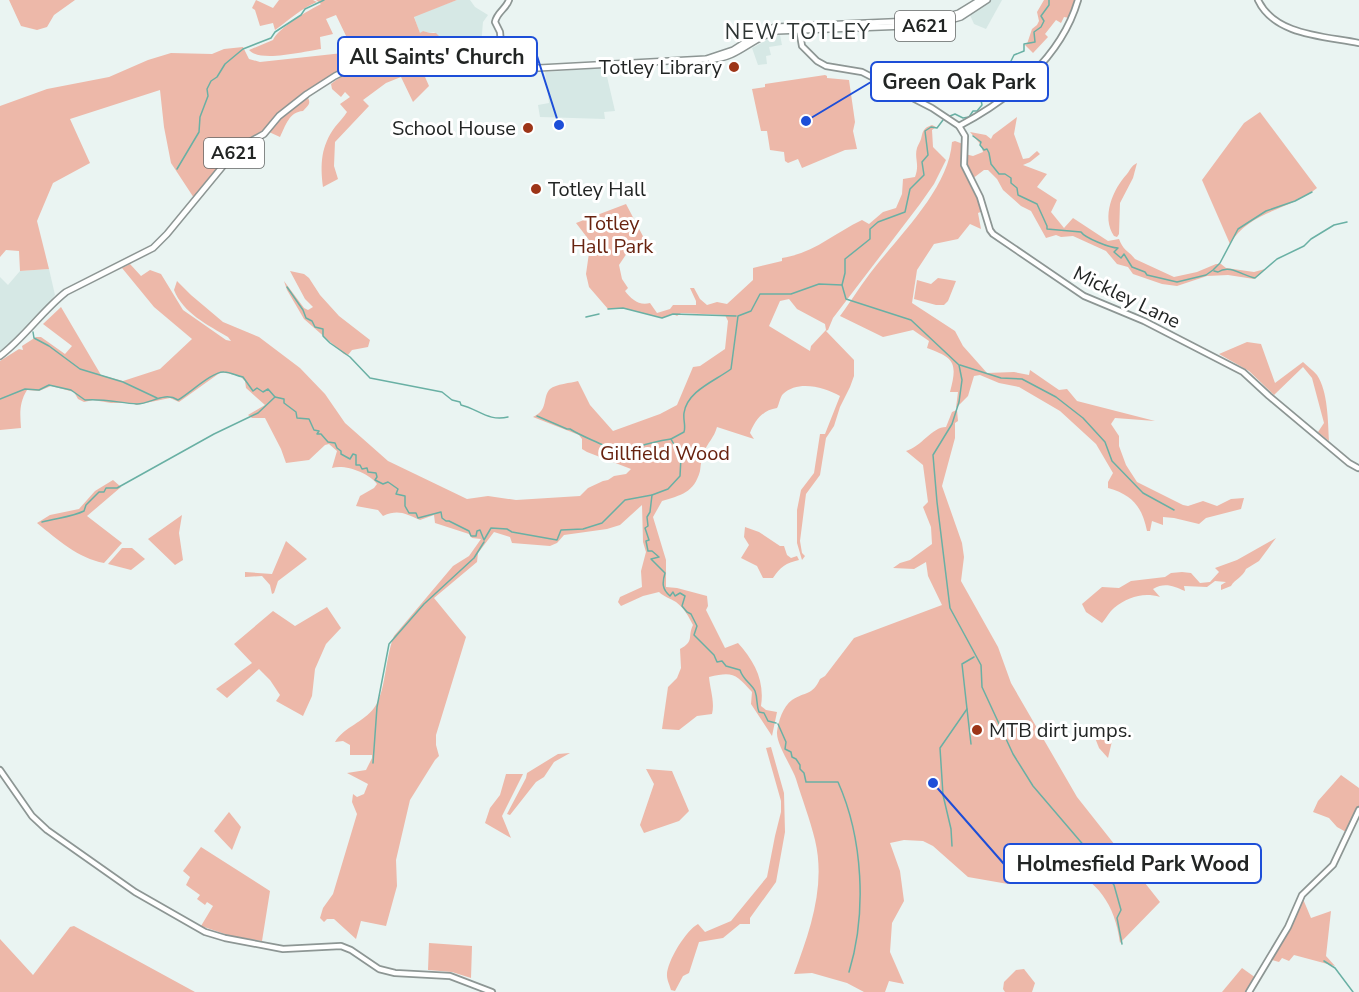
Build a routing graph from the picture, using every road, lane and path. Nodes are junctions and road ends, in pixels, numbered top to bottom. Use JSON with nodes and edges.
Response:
{"nodes":[{"id":1,"x":509,"y":0,"type":"edge"},
{"id":2,"x":980,"y":0,"type":"edge"},
{"id":3,"x":987,"y":0,"type":"edge"},
{"id":4,"x":1078,"y":0,"type":"edge"},
{"id":5,"x":1257,"y":0,"type":"edge"},
{"id":6,"x":799,"y":27,"type":"junction"},
{"id":7,"x":1359,"y":43,"type":"edge"},
{"id":8,"x":503,"y":66,"type":"junction"},
{"id":9,"x":958,"y":126,"type":"junction"},
{"id":10,"x":0,"y":356,"type":"edge"},
{"id":11,"x":1359,"y":468,"type":"edge"},
{"id":12,"x":0,"y":770,"type":"edge"},
{"id":13,"x":1359,"y":810,"type":"edge"},
{"id":14,"x":492,"y":992,"type":"edge"},
{"id":15,"x":1249,"y":992,"type":"edge"}],
"edges":[{"from":1,"to":8,"type":"street"},
{"from":2,"to":6,"type":"main road","number":"A621"},
{"from":3,"to":6,"type":"main road","number":"A621"},
{"from":4,"to":9,"type":"street"},
{"from":5,"to":7,"type":"street"},
{"from":6,"to":8,"type":"main road","number":"A621"},
{"from":6,"to":9,"type":"street"},
{"from":8,"to":10,"type":"main road","number":"A621"},
{"from":9,"to":11,"type":"street","name":"Mickley Lane"},
{"from":12,"to":14,"type":"street"},
{"from":13,"to":15,"type":"street"}]}
